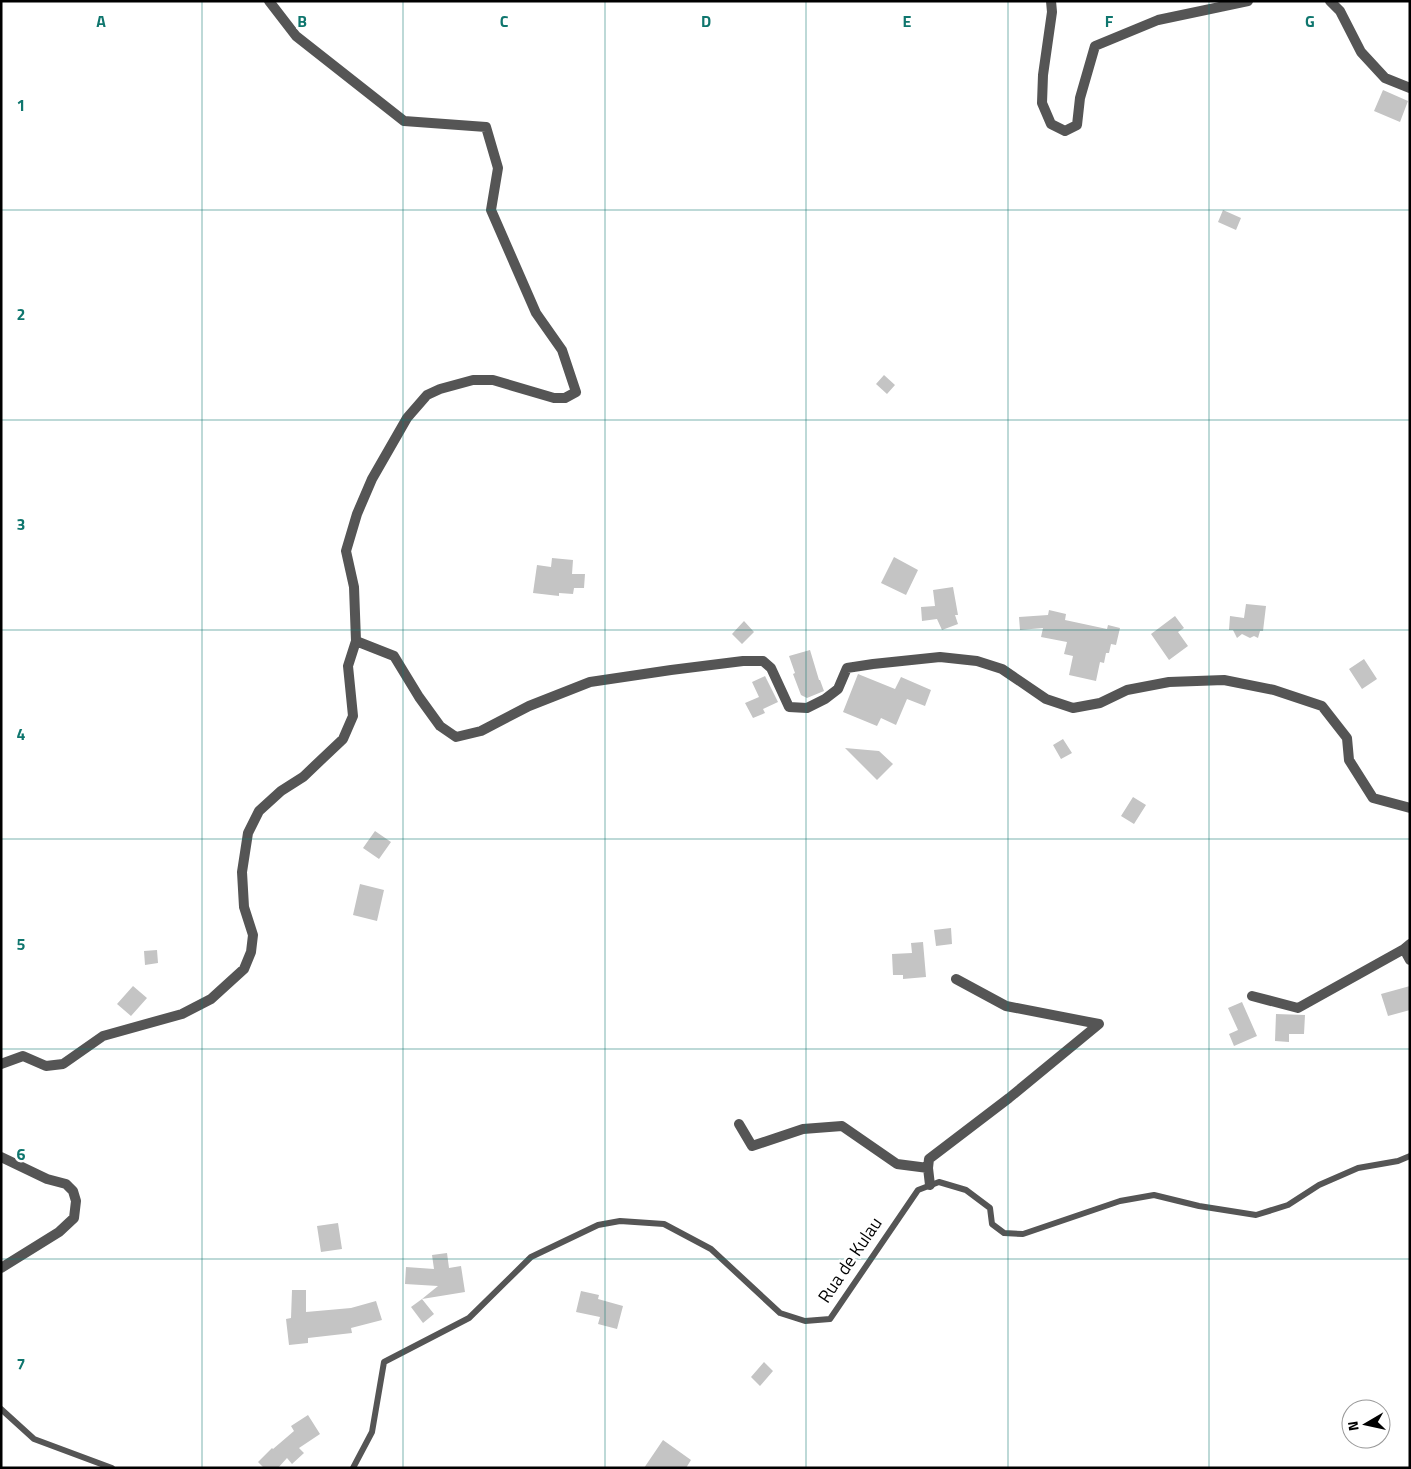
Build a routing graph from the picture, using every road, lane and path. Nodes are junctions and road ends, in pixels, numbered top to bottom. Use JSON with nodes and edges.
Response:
{"nodes":[{"id":1,"x":269,"y":1,"type":"edge"},
{"id":2,"x":1051,"y":1,"type":"edge"},
{"id":3,"x":1248,"y":1,"type":"edge"},
{"id":4,"x":1330,"y":1,"type":"edge"},
{"id":5,"x":1410,"y":88,"type":"edge"},
{"id":6,"x":356,"y":642,"type":"junction"},
{"id":7,"x":1410,"y":808,"type":"edge"},
{"id":8,"x":1407,"y":946,"type":"edge"},
{"id":9,"x":1410,"y":960,"type":"edge"},
{"id":10,"x":956,"y":979,"type":"dead end"},
{"id":11,"x":1252,"y":996,"type":"dead end"},
{"id":12,"x":1,"y":1064,"type":"edge"},
{"id":13,"x":739,"y":1124,"type":"dead end"},
{"id":14,"x":1410,"y":1156,"type":"edge"},
{"id":15,"x":1,"y":1157,"type":"edge"},
{"id":16,"x":928,"y":1168,"type":"junction"},
{"id":17,"x":930,"y":1185,"type":"junction"},
{"id":18,"x":1,"y":1268,"type":"edge"},
{"id":19,"x":1,"y":1409,"type":"edge"},
{"id":20,"x":112,"y":1468,"type":"edge"},
{"id":21,"x":353,"y":1468,"type":"edge"}],
"edges":[{"from":1,"to":6,"type":"street"},
{"from":2,"to":3,"type":"street"},
{"from":4,"to":5,"type":"street"},
{"from":6,"to":7,"type":"street"},
{"from":6,"to":12,"type":"street"},
{"from":8,"to":9,"type":"street"},
{"from":8,"to":11,"type":"street"},
{"from":10,"to":16,"type":"street"},
{"from":13,"to":16,"type":"street"},
{"from":14,"to":17,"type":"lane"},
{"from":15,"to":18,"type":"street"},
{"from":16,"to":17,"type":"street"},
{"from":17,"to":21,"type":"lane","name":"Rua de Kulau"},
{"from":19,"to":20,"type":"lane"}]}
